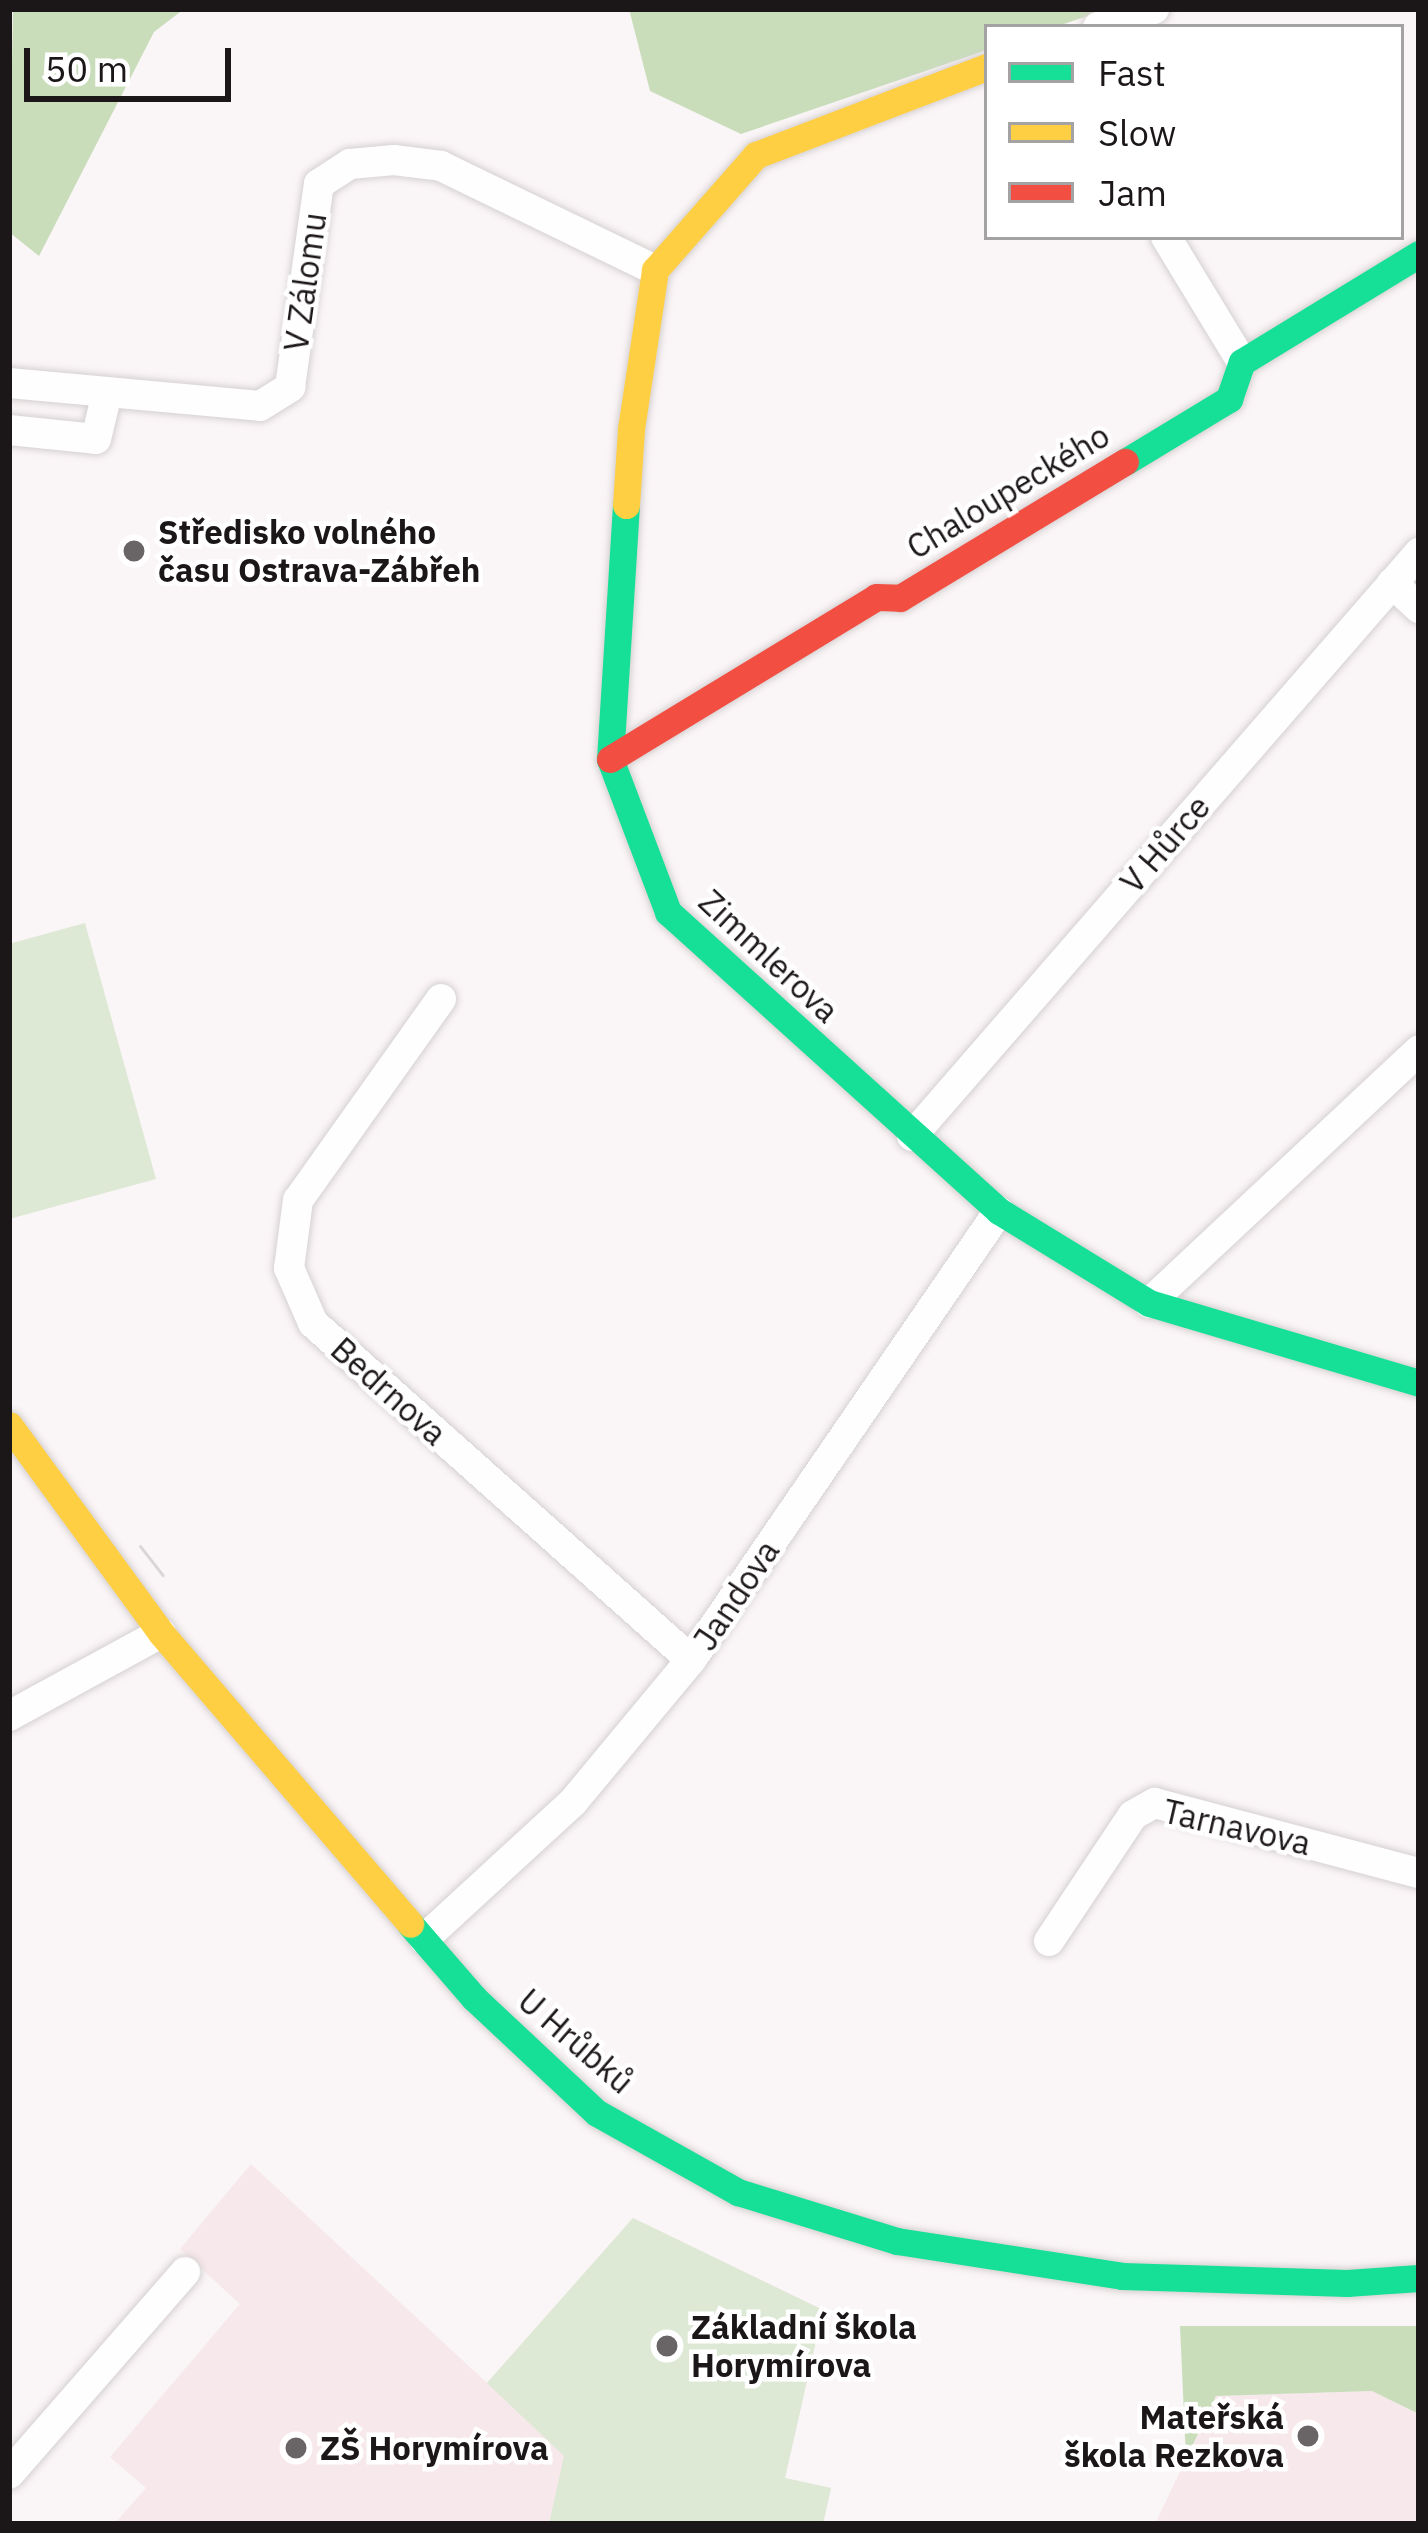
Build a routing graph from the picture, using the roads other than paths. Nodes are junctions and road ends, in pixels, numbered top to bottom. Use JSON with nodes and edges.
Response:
{"nodes":[{"id":1,"x":1154,"y":9,"type":"edge"},
{"id":2,"x":1107,"y":24,"type":"edge"},
{"id":3,"x":984,"y":68,"type":"edge"},
{"id":4,"x":1168,"y":240,"type":"edge"},
{"id":5,"x":1419,"y":254,"type":"edge"},
{"id":6,"x":655,"y":270,"type":"junction"},
{"id":7,"x":1242,"y":362,"type":"junction"},
{"id":8,"x":9,"y":382,"type":"edge"},
{"id":9,"x":107,"y":392,"type":"junction"},
{"id":10,"x":9,"y":430,"type":"edge"},
{"id":11,"x":1419,"y":553,"type":"edge"},
{"id":12,"x":1392,"y":583,"type":"junction"},
{"id":13,"x":1419,"y":608,"type":"edge"},
{"id":14,"x":610,"y":759,"type":"junction"},
{"id":15,"x":441,"y":999,"type":"dead end"},
{"id":16,"x":1419,"y":1050,"type":"edge"},
{"id":17,"x":912,"y":1136,"type":"junction"},
{"id":18,"x":999,"y":1211,"type":"junction"},
{"id":19,"x":1148,"y":1304,"type":"junction"},
{"id":20,"x":1419,"y":1383,"type":"edge"},
{"id":21,"x":9,"y":1425,"type":"edge"},
{"id":22,"x":161,"y":1633,"type":"junction"},
{"id":23,"x":691,"y":1660,"type":"junction"},
{"id":24,"x":9,"y":1716,"type":"edge"},
{"id":25,"x":1419,"y":1873,"type":"edge"},
{"id":26,"x":424,"y":1939,"type":"junction"},
{"id":27,"x":1049,"y":1941,"type":"dead end"},
{"id":28,"x":185,"y":2272,"type":"dead end"},
{"id":29,"x":1419,"y":2278,"type":"edge"},
{"id":30,"x":9,"y":2474,"type":"edge"}],
"edges":[{"from":1,"to":2,"type":"street"},
{"from":3,"to":6,"type":"street"},
{"from":4,"to":7,"type":"street"},
{"from":5,"to":7,"type":"street","name":"Chaloupeckého"},
{"from":6,"to":9,"type":"street","name":"V Zálomu"},
{"from":6,"to":14,"type":"street","name":"Zimmlerova"},
{"from":7,"to":14,"type":"street","name":"Chaloupeckého"},
{"from":8,"to":9,"type":"street","name":"V Zálomu"},
{"from":9,"to":10,"type":"street"},
{"from":11,"to":12,"type":"street","name":"V Hůrce"},
{"from":12,"to":13,"type":"street"},
{"from":12,"to":17,"type":"street","name":"V Hůrce"},
{"from":14,"to":17,"type":"street","name":"Zimmlerova"},
{"from":15,"to":23,"type":"street","name":"Bedrnova"},
{"from":16,"to":19,"type":"street"},
{"from":17,"to":18,"type":"street","name":"Zimmlerova"},
{"from":18,"to":19,"type":"street","name":"Zimmlerova"},
{"from":18,"to":23,"type":"street","name":"Jandova"},
{"from":19,"to":20,"type":"street","name":"Zimmlerova"},
{"from":21,"to":22,"type":"street","name":"U Hrůbků"},
{"from":22,"to":24,"type":"street"},
{"from":22,"to":26,"type":"street","name":"U Hrůbků"},
{"from":23,"to":26,"type":"street","name":"Jandova"},
{"from":25,"to":27,"type":"street","name":"Tarnavova"},
{"from":26,"to":29,"type":"street","name":"U Hrůbků"},
{"from":28,"to":30,"type":"street"}]}
